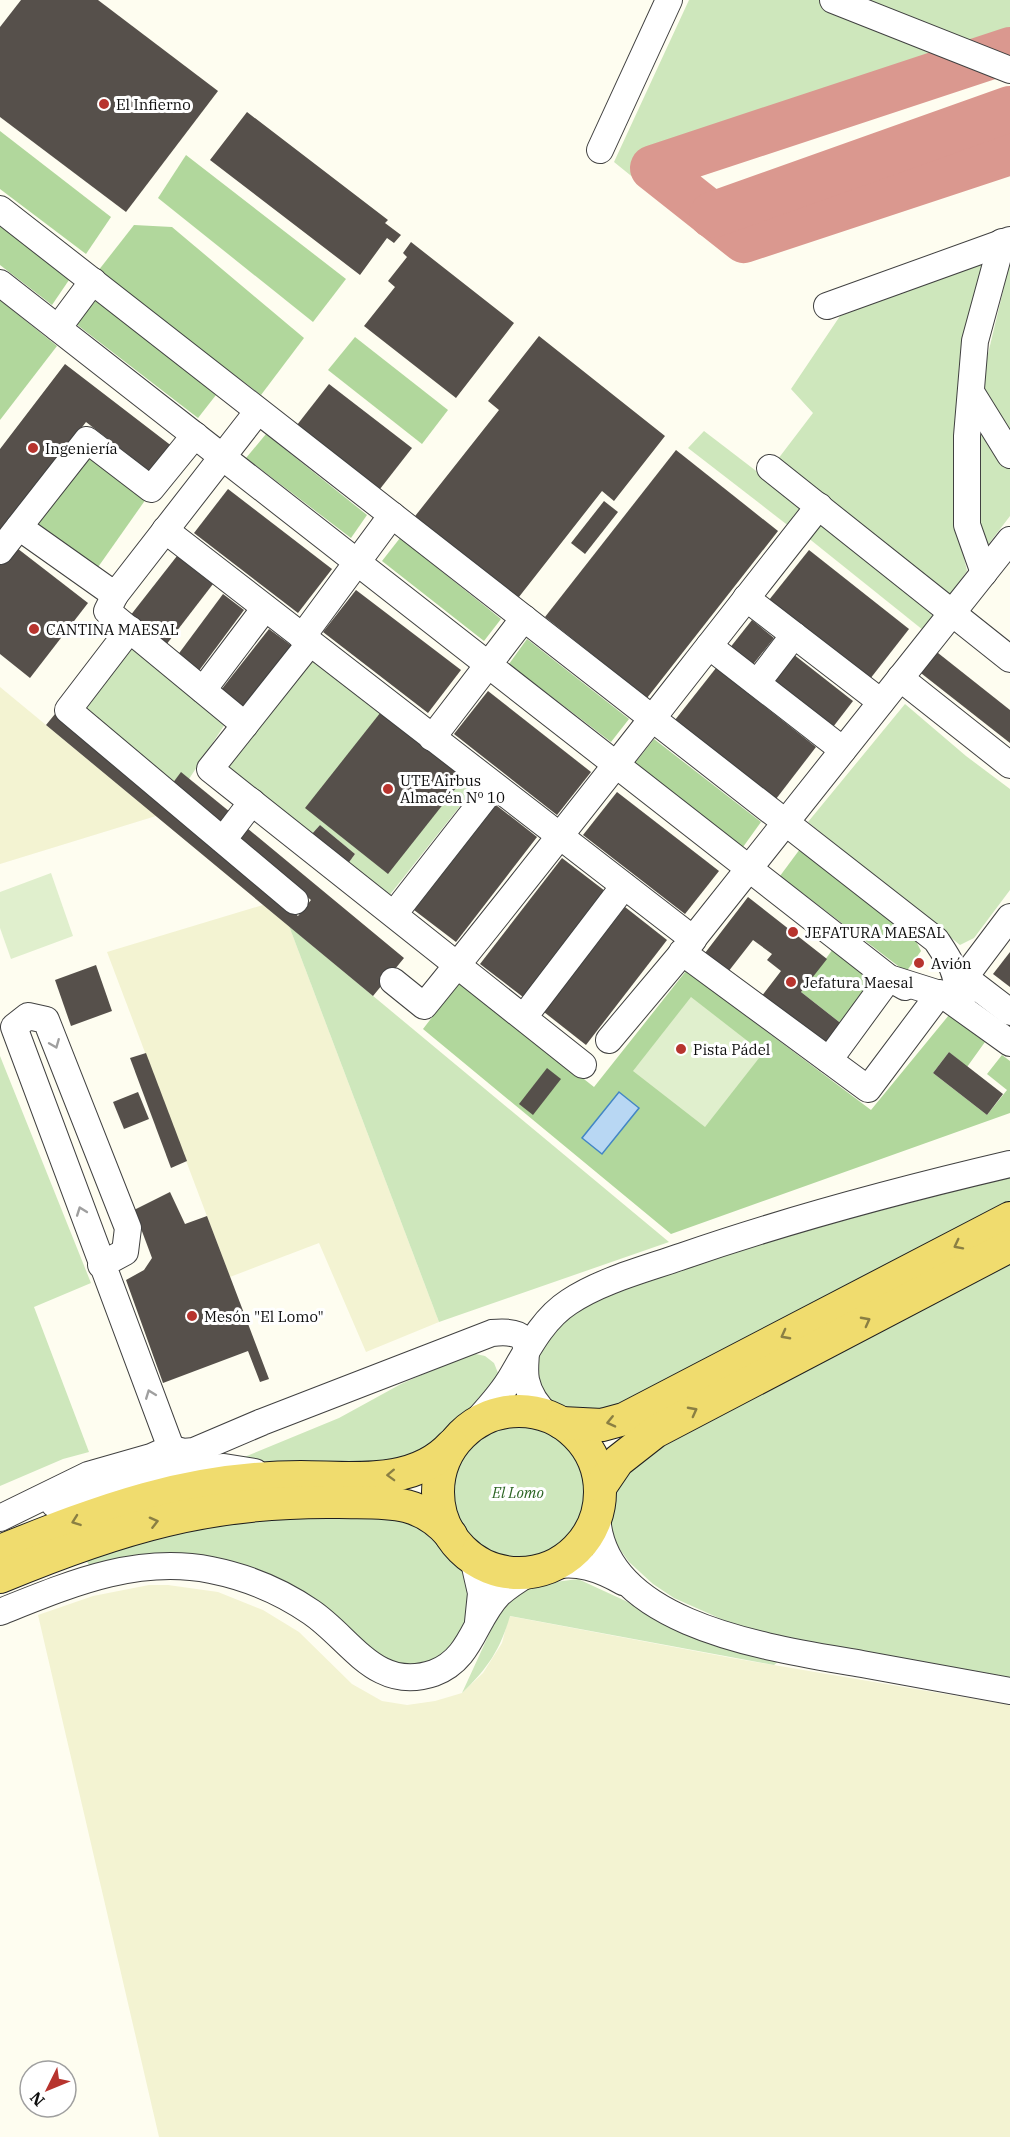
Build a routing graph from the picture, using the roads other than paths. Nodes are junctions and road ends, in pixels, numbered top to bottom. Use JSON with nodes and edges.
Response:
{"nodes":[{"id":1,"x":669,"y":0,"type":"edge"},
{"id":2,"x":834,"y":0,"type":"edge"},
{"id":3,"x":1010,"y":70,"type":"edge"},
{"id":4,"x":600,"y":150,"type":"dead end"},
{"id":5,"x":0,"y":209,"type":"edge"},
{"id":6,"x":1006,"y":241,"type":"edge"},
{"id":7,"x":93,"y":281,"type":"junction"},
{"id":8,"x":0,"y":283,"type":"edge"},
{"id":9,"x":828,"y":306,"type":"dead end"},
{"id":10,"x":58,"y":328,"type":"junction"},
{"id":11,"x":971,"y":392,"type":"junction"},
{"id":12,"x":258,"y":411,"type":"junction"},
{"id":13,"x":195,"y":435,"type":"junction"},
{"id":14,"x":1010,"y":455,"type":"edge"},
{"id":15,"x":222,"y":456,"type":"junction"},
{"id":16,"x":770,"y":468,"type":"dead end"},
{"id":17,"x":151,"y":489,"type":"junction"},
{"id":18,"x":819,"y":506,"type":"junction"},
{"id":19,"x":180,"y":510,"type":"junction"},
{"id":20,"x":392,"y":515,"type":"junction"},
{"id":21,"x":19,"y":527,"type":"junction"},
{"id":22,"x":165,"y":530,"type":"junction"},
{"id":23,"x":1010,"y":540,"type":"edge"},
{"id":24,"x":0,"y":550,"type":"edge"},
{"id":25,"x":357,"y":562,"type":"junction"},
{"id":26,"x":984,"y":573,"type":"junction"},
{"id":27,"x":115,"y":595,"type":"junction"},
{"id":28,"x":746,"y":598,"type":"junction"},
{"id":29,"x":265,"y":608,"type":"junction"},
{"id":30,"x":953,"y":612,"type":"junction"},
{"id":31,"x":524,"y":618,"type":"junction"},
{"id":32,"x":130,"y":629,"type":"junction"},
{"id":33,"x":794,"y":635,"type":"junction"},
{"id":34,"x":306,"y":640,"type":"junction"},
{"id":35,"x":709,"y":646,"type":"junction"},
{"id":36,"x":1010,"y":659,"type":"edge"},
{"id":37,"x":488,"y":664,"type":"junction"},
{"id":38,"x":900,"y":678,"type":"junction"},
{"id":39,"x":757,"y":683,"type":"junction"},
{"id":40,"x":203,"y":690,"type":"junction"},
{"id":41,"x":881,"y":702,"type":"junction"},
{"id":42,"x":651,"y":718,"type":"junction"},
{"id":43,"x":245,"y":725,"type":"junction"},
{"id":44,"x":432,"y":738,"type":"junction"},
{"id":45,"x":843,"y":750,"type":"junction"},
{"id":46,"x":616,"y":765,"type":"junction"},
{"id":47,"x":1010,"y":765,"type":"edge"},
{"id":48,"x":494,"y":786,"type":"junction"},
{"id":49,"x":252,"y":802,"type":"junction"},
{"id":50,"x":785,"y":822,"type":"junction"},
{"id":51,"x":561,"y":837,"type":"junction"},
{"id":52,"x":223,"y":840,"type":"junction"},
{"id":53,"x":750,"y":869,"type":"junction"},
{"id":54,"x":624,"y":886,"type":"junction"},
{"id":55,"x":295,"y":901,"type":"dead end"},
{"id":56,"x":394,"y":914,"type":"junction"},
{"id":57,"x":1010,"y":917,"type":"edge"},
{"id":58,"x":688,"y":946,"type":"junction"},
{"id":59,"x":459,"y":964,"type":"junction"},
{"id":60,"x":889,"y":978,"type":"junction"},
{"id":61,"x":393,"y":981,"type":"dead end"},
{"id":62,"x":946,"y":989,"type":"junction"},
{"id":63,"x":1010,"y":1012,"type":"edge"},
{"id":64,"x":524,"y":1017,"type":"junction"},
{"id":65,"x":1010,"y":1025,"type":"edge"},
{"id":66,"x":609,"y":1040,"type":"dead end"},
{"id":67,"x":1010,"y":1043,"type":"edge"},
{"id":68,"x":829,"y":1060,"type":"junction"},
{"id":69,"x":1010,"y":1061,"type":"edge"},
{"id":70,"x":583,"y":1065,"type":"dead end"},
{"id":71,"x":1010,"y":1164,"type":"edge"},
{"id":72,"x":1010,"y":1218,"type":"edge"},
{"id":73,"x":1010,"y":1246,"type":"edge"},
{"id":74,"x":101,"y":1265,"type":"junction"},
{"id":75,"x":472,"y":1340,"type":"junction"},
{"id":76,"x":528,"y":1348,"type":"junction"},
{"id":77,"x":508,"y":1382,"type":"junction"},
{"id":78,"x":555,"y":1420,"type":"junction"},
{"id":79,"x":465,"y":1432,"type":"junction"},
{"id":80,"x":171,"y":1448,"type":"junction"},
{"id":81,"x":288,"y":1477,"type":"junction"},
{"id":82,"x":599,"y":1500,"type":"junction"},
{"id":83,"x":0,"y":1518,"type":"edge"},
{"id":84,"x":0,"y":1524,"type":"edge"},
{"id":85,"x":451,"y":1535,"type":"junction"},
{"id":86,"x":0,"y":1551,"type":"edge"},
{"id":87,"x":473,"y":1558,"type":"junction"},
{"id":88,"x":539,"y":1570,"type":"junction"},
{"id":89,"x":0,"y":1577,"type":"edge"},
{"id":90,"x":639,"y":1591,"type":"junction"},
{"id":91,"x":0,"y":1612,"type":"edge"},
{"id":92,"x":477,"y":1627,"type":"junction"},
{"id":93,"x":1010,"y":1691,"type":"edge"}],
"edges":[{"from":1,"to":4,"type":"street"},
{"from":2,"to":3,"type":"street"},
{"from":5,"to":7,"type":"street"},
{"from":6,"to":9,"type":"street"},
{"from":6,"to":11,"type":"street"},
{"from":7,"to":10,"type":"street"},
{"from":7,"to":12,"type":"street"},
{"from":8,"to":10,"type":"street"},
{"from":10,"to":13,"type":"street"},
{"from":11,"to":14,"type":"street"},
{"from":11,"to":26,"type":"street"},
{"from":12,"to":15,"type":"street"},
{"from":12,"to":20,"type":"street"},
{"from":13,"to":15,"type":"street"},
{"from":13,"to":17,"type":"street"},
{"from":15,"to":19,"type":"street"},
{"from":15,"to":25,"type":"street"},
{"from":16,"to":18,"type":"street"},
{"from":17,"to":19,"type":"street"},
{"from":17,"to":21,"type":"street"},
{"from":18,"to":28,"type":"street"},
{"from":18,"to":30,"type":"street"},
{"from":19,"to":22,"type":"street"},
{"from":20,"to":25,"type":"street"},
{"from":20,"to":31,"type":"street"},
{"from":21,"to":24,"type":"street"},
{"from":21,"to":27,"type":"street"},
{"from":22,"to":27,"type":"street"},
{"from":22,"to":29,"type":"street"},
{"from":23,"to":26,"type":"street"},
{"from":25,"to":34,"type":"street"},
{"from":25,"to":37,"type":"street"},
{"from":26,"to":30,"type":"street"},
{"from":27,"to":32,"type":"street"},
{"from":28,"to":33,"type":"street"},
{"from":28,"to":35,"type":"street"},
{"from":29,"to":34,"type":"street"},
{"from":29,"to":40,"type":"street"},
{"from":30,"to":36,"type":"street"},
{"from":30,"to":38,"type":"street"},
{"from":31,"to":37,"type":"street"},
{"from":31,"to":42,"type":"street"},
{"from":32,"to":40,"type":"street"},
{"from":32,"to":52,"type":"street"},
{"from":33,"to":39,"type":"street"},
{"from":33,"to":41,"type":"street"},
{"from":34,"to":43,"type":"street"},
{"from":34,"to":44,"type":"street"},
{"from":35,"to":39,"type":"street"},
{"from":35,"to":42,"type":"street"},
{"from":37,"to":44,"type":"street"},
{"from":37,"to":46,"type":"street"},
{"from":38,"to":41,"type":"street"},
{"from":38,"to":47,"type":"street"},
{"from":39,"to":45,"type":"street"},
{"from":40,"to":43,"type":"street"},
{"from":41,"to":45,"type":"street"},
{"from":42,"to":46,"type":"street"},
{"from":42,"to":50,"type":"street"},
{"from":43,"to":49,"type":"street"},
{"from":44,"to":48,"type":"street"},
{"from":45,"to":50,"type":"street"},
{"from":46,"to":51,"type":"street"},
{"from":46,"to":53,"type":"street"},
{"from":48,"to":51,"type":"street"},
{"from":48,"to":56,"type":"street"},
{"from":49,"to":52,"type":"street"},
{"from":49,"to":56,"type":"street"},
{"from":50,"to":53,"type":"street"},
{"from":50,"to":62,"type":"street"},
{"from":51,"to":54,"type":"street"},
{"from":51,"to":59,"type":"street"},
{"from":52,"to":55,"type":"street"},
{"from":53,"to":58,"type":"street"},
{"from":53,"to":60,"type":"street"},
{"from":54,"to":58,"type":"street"},
{"from":54,"to":64,"type":"street"},
{"from":56,"to":59,"type":"street"},
{"from":57,"to":62,"type":"street"},
{"from":58,"to":66,"type":"street"},
{"from":58,"to":68,"type":"street"},
{"from":59,"to":61,"type":"street"},
{"from":59,"to":64,"type":"street"},
{"from":60,"to":62,"type":"street"},
{"from":60,"to":68,"type":"street"},
{"from":62,"to":63,"type":"street"},
{"from":62,"to":65,"type":"street"},
{"from":62,"to":67,"type":"street"},
{"from":62,"to":68,"type":"street"},
{"from":62,"to":69,"type":"street"},
{"from":64,"to":70,"type":"street"},
{"from":71,"to":76,"type":"street"},
{"from":72,"to":78,"type":"main road","one_way":true},
{"from":82,"to":73,"type":"main road","one_way":true},
{"from":74,"to":74,"type":"street","one_way":true},
{"from":80,"to":74,"type":"street","one_way":true},
{"from":75,"to":76,"type":"street"},
{"from":75,"to":77,"type":"street"},
{"from":75,"to":80,"type":"street"},
{"from":76,"to":77,"type":"street"},
{"from":76,"to":78,"type":"street"},
{"from":77,"to":79,"type":"street"},
{"from":78,"to":79,"type":"main road"},
{"from":78,"to":82,"type":"main road"},
{"from":79,"to":81,"type":"main road","one_way":true},
{"from":79,"to":85,"type":"main road"},
{"from":80,"to":83,"type":"street"},
{"from":81,"to":84,"type":"street"},
{"from":81,"to":86,"type":"main road","one_way":true},
{"from":82,"to":88,"type":"main road"},
{"from":82,"to":90,"type":"street"},
{"from":85,"to":87,"type":"main road"},
{"from":89,"to":85,"type":"main road","one_way":true},
{"from":87,"to":88,"type":"main road"},
{"from":87,"to":92,"type":"street"},
{"from":88,"to":90,"type":"street"},
{"from":88,"to":92,"type":"street"},
{"from":90,"to":93,"type":"street"},
{"from":91,"to":92,"type":"street"}]}
